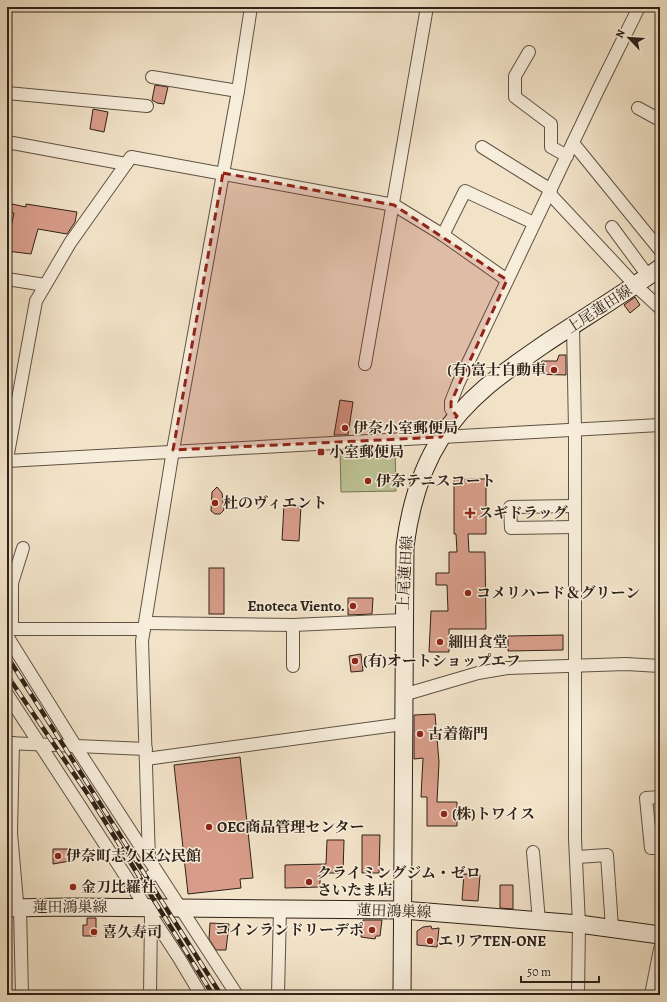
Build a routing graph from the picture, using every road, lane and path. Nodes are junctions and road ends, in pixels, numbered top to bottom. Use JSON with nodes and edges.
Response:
{"nodes":[{"id":1,"x":251,"y":7,"type":"edge"},
{"id":2,"x":427,"y":7,"type":"edge"},
{"id":3,"x":639,"y":7,"type":"edge"},
{"id":4,"x":529,"y":52,"type":"dead end"},
{"id":5,"x":152,"y":77,"type":"dead end"},
{"id":6,"x":238,"y":91,"type":"junction"},
{"id":7,"x":7,"y":92,"type":"edge"},
{"id":8,"x":147,"y":106,"type":"dead end"},
{"id":9,"x":638,"y":108,"type":"dead end"},
{"id":10,"x":660,"y":120,"type":"edge"},
{"id":11,"x":7,"y":142,"type":"edge"},
{"id":12,"x":573,"y":143,"type":"junction"},
{"id":13,"x":482,"y":147,"type":"dead end"},
{"id":14,"x":567,"y":156,"type":"junction"},
{"id":15,"x":126,"y":164,"type":"junction"},
{"id":16,"x":223,"y":173,"type":"junction"},
{"id":17,"x":550,"y":192,"type":"junction"},
{"id":18,"x":394,"y":205,"type":"junction"},
{"id":19,"x":534,"y":223,"type":"junction"},
{"id":20,"x":612,"y":227,"type":"dead end"},
{"id":21,"x":443,"y":235,"type":"junction"},
{"id":22,"x":660,"y":250,"type":"edge"},
{"id":23,"x":648,"y":276,"type":"edge"},
{"id":24,"x":7,"y":279,"type":"edge"},
{"id":25,"x":507,"y":280,"type":"junction"},
{"id":26,"x":45,"y":285,"type":"junction"},
{"id":27,"x":660,"y":308,"type":"edge"},
{"id":28,"x":573,"y":325,"type":"junction"},
{"id":29,"x":365,"y":364,"type":"dead end"},
{"id":30,"x":457,"y":416,"type":"junction"},
{"id":31,"x":660,"y":425,"type":"edge"},
{"id":32,"x":575,"y":430,"type":"junction"},
{"id":33,"x":441,"y":437,"type":"junction"},
{"id":34,"x":173,"y":450,"type":"junction"},
{"id":35,"x":7,"y":460,"type":"edge"},
{"id":36,"x":575,"y":506,"type":"junction"},
{"id":37,"x":576,"y":527,"type":"junction"},
{"id":38,"x":23,"y":548,"type":"dead end"},
{"id":39,"x":403,"y":620,"type":"junction"},
{"id":40,"x":145,"y":626,"type":"junction"},
{"id":41,"x":293,"y":626,"type":"junction"},
{"id":42,"x":9,"y":632,"type":"edge"},
{"id":43,"x":574,"y":664,"type":"junction"},
{"id":44,"x":293,"y":666,"type":"dead end"},
{"id":45,"x":660,"y":666,"type":"edge"},
{"id":46,"x":7,"y":694,"type":"edge"},
{"id":47,"x":403,"y":695,"type":"junction"},
{"id":48,"x":403,"y":724,"type":"junction"},
{"id":49,"x":10,"y":743,"type":"edge"},
{"id":50,"x":40,"y":745,"type":"junction"},
{"id":51,"x":76,"y":747,"type":"junction"},
{"id":52,"x":146,"y":754,"type":"junction"},
{"id":53,"x":9,"y":792,"type":"edge"},
{"id":54,"x":660,"y":797,"type":"edge"},
{"id":55,"x":660,"y":848,"type":"edge"},
{"id":56,"x":534,"y":852,"type":"dead end"},
{"id":57,"x":577,"y":856,"type":"junction"},
{"id":58,"x":149,"y":860,"type":"junction"},
{"id":59,"x":157,"y":872,"type":"junction"},
{"id":60,"x":133,"y":888,"type":"junction"},
{"id":61,"x":14,"y":908,"type":"edge"},
{"id":62,"x":179,"y":908,"type":"junction"},
{"id":63,"x":280,"y":908,"type":"junction"},
{"id":64,"x":402,"y":910,"type":"junction"},
{"id":65,"x":148,"y":911,"type":"junction"},
{"id":66,"x":539,"y":921,"type":"junction"},
{"id":67,"x":579,"y":924,"type":"junction"},
{"id":68,"x":612,"y":928,"type":"junction"},
{"id":69,"x":660,"y":935,"type":"edge"},
{"id":70,"x":660,"y":949,"type":"edge"},
{"id":71,"x":22,"y":995,"type":"edge"},
{"id":72,"x":150,"y":995,"type":"edge"},
{"id":73,"x":201,"y":995,"type":"edge"},
{"id":74,"x":237,"y":995,"type":"edge"},
{"id":75,"x":278,"y":995,"type":"edge"},
{"id":76,"x":402,"y":995,"type":"edge"},
{"id":77,"x":578,"y":995,"type":"edge"},
{"id":78,"x":652,"y":995,"type":"edge"}],
"edges":[{"from":1,"to":6,"type":"street"},
{"from":2,"to":18,"type":"street"},
{"from":3,"to":12,"type":"street"},
{"from":4,"to":14,"type":"street"},
{"from":5,"to":6,"type":"street"},
{"from":6,"to":16,"type":"street"},
{"from":7,"to":8,"type":"street"},
{"from":9,"to":10,"type":"street"},
{"from":11,"to":15,"type":"street"},
{"from":12,"to":14,"type":"street"},
{"from":12,"to":22,"type":"street"},
{"from":13,"to":17,"type":"street"},
{"from":14,"to":17,"type":"street"},
{"from":15,"to":16,"type":"street"},
{"from":15,"to":26,"type":"street"},
{"from":16,"to":18,"type":"street"},
{"from":16,"to":34,"type":"street"},
{"from":17,"to":19,"type":"street"},
{"from":17,"to":23,"type":"street"},
{"from":18,"to":21,"type":"street"},
{"from":18,"to":29,"type":"street"},
{"from":19,"to":21,"type":"street"},
{"from":19,"to":25,"type":"street"},
{"from":20,"to":23,"type":"street"},
{"from":21,"to":25,"type":"street"},
{"from":23,"to":27,"type":"street"},
{"from":23,"to":28,"type":"main road","name":"上尾蓮田線"},
{"from":24,"to":26,"type":"street"},
{"from":25,"to":30,"type":"street"},
{"from":26,"to":35,"type":"street"},
{"from":28,"to":30,"type":"main road","name":"上尾蓮田線"},
{"from":28,"to":32,"type":"street"},
{"from":30,"to":33,"type":"main road","name":"上尾蓮田線"},
{"from":31,"to":32,"type":"street"},
{"from":32,"to":33,"type":"street"},
{"from":32,"to":36,"type":"street"},
{"from":33,"to":34,"type":"street"},
{"from":33,"to":39,"type":"main road","name":"上尾蓮田線"},
{"from":34,"to":35,"type":"street"},
{"from":34,"to":40,"type":"street"},
{"from":36,"to":37,"type":"street"},
{"from":36,"to":37,"type":"street"},
{"from":37,"to":43,"type":"street"},
{"from":38,"to":42,"type":"street"},
{"from":39,"to":41,"type":"street"},
{"from":39,"to":47,"type":"main road","name":"上尾蓮田線"},
{"from":40,"to":41,"type":"street"},
{"from":40,"to":42,"type":"street"},
{"from":40,"to":52,"type":"street"},
{"from":41,"to":44,"type":"street"},
{"from":42,"to":51,"type":"street"},
{"from":43,"to":45,"type":"street"},
{"from":43,"to":47,"type":"street"},
{"from":43,"to":57,"type":"street"},
{"from":46,"to":50,"type":"street"},
{"from":47,"to":48,"type":"main road","name":"上尾蓮田線"},
{"from":48,"to":52,"type":"street"},
{"from":48,"to":64,"type":"main road","name":"上尾蓮田線"},
{"from":49,"to":50,"type":"street"},
{"from":49,"to":53,"type":"street"},
{"from":50,"to":51,"type":"street"},
{"from":50,"to":60,"type":"street"},
{"from":51,"to":52,"type":"street"},
{"from":51,"to":58,"type":"street"},
{"from":52,"to":58,"type":"street"},
{"from":53,"to":61,"type":"street"},
{"from":54,"to":55,"type":"street"},
{"from":56,"to":66,"type":"street"},
{"from":57,"to":67,"type":"street"},
{"from":57,"to":68,"type":"street"},
{"from":58,"to":59,"type":"street"},
{"from":59,"to":60,"type":"street"},
{"from":59,"to":62,"type":"street"},
{"from":60,"to":65,"type":"street"},
{"from":61,"to":65,"type":"main road","name":"蓮田鴻巣線"},
{"from":61,"to":71,"type":"street"},
{"from":62,"to":63,"type":"main road","name":"蓮田鴻巣線"},
{"from":62,"to":65,"type":"main road","name":"蓮田鴻巣線"},
{"from":62,"to":74,"type":"street"},
{"from":63,"to":64,"type":"main road","name":"蓮田鴻巣線"},
{"from":63,"to":75,"type":"street"},
{"from":64,"to":66,"type":"main road","name":"蓮田鴻巣線"},
{"from":64,"to":76,"type":"main road","name":"上尾蓮田線"},
{"from":65,"to":72,"type":"street"},
{"from":65,"to":73,"type":"street"},
{"from":66,"to":67,"type":"main road","name":"蓮田鴻巣線"},
{"from":67,"to":68,"type":"main road","name":"蓮田鴻巣線"},
{"from":67,"to":77,"type":"street"},
{"from":68,"to":69,"type":"main road","name":"蓮田鴻巣線"},
{"from":70,"to":78,"type":"street"}]}
